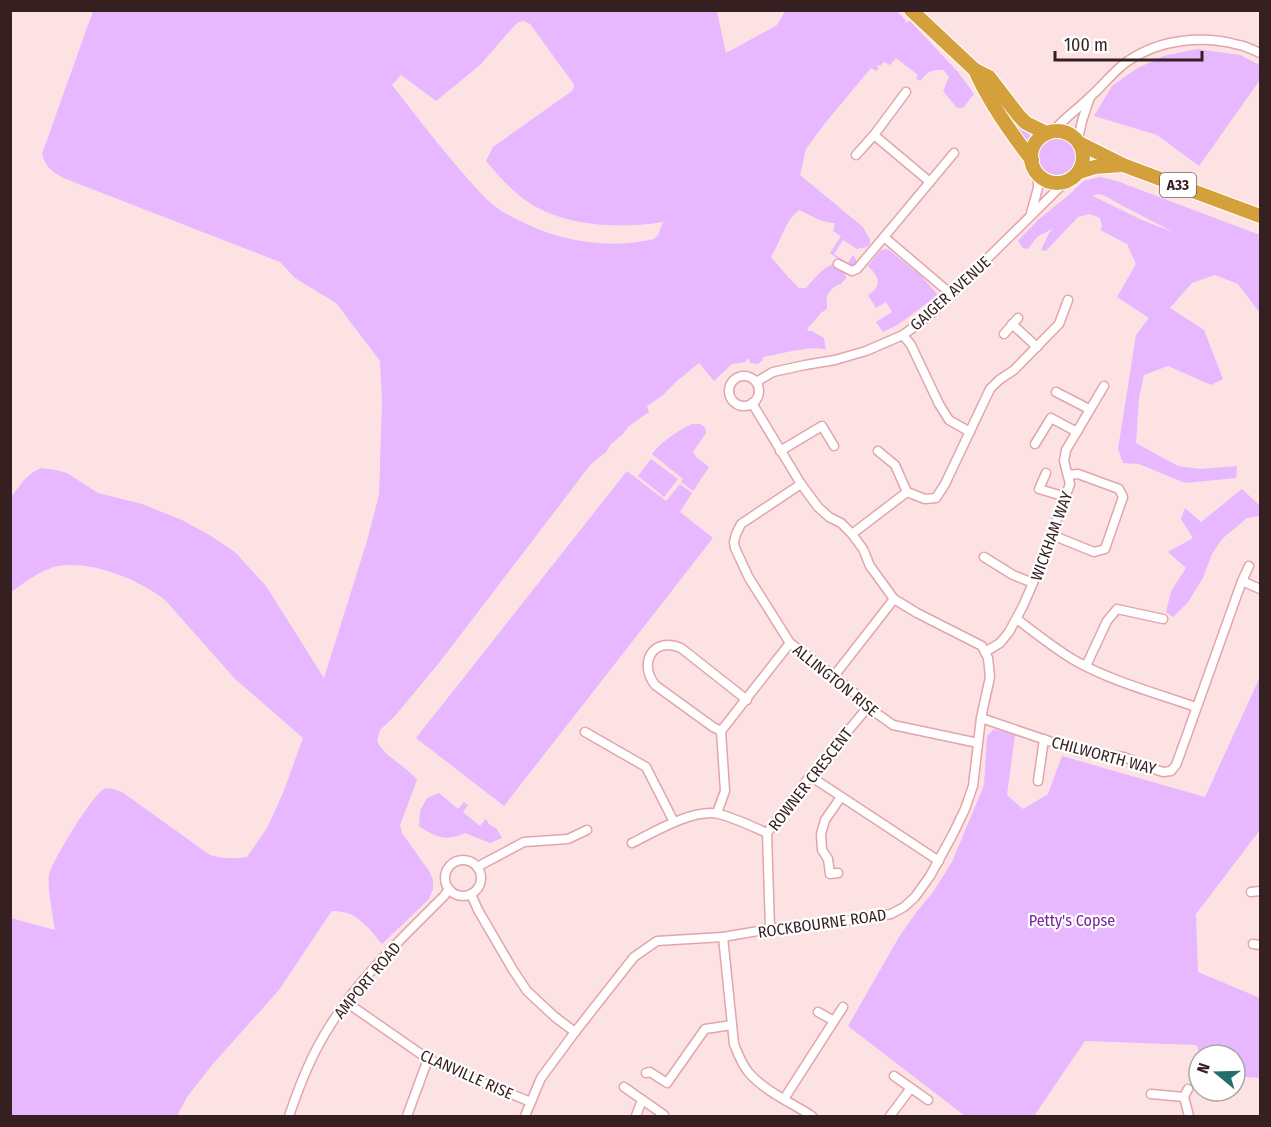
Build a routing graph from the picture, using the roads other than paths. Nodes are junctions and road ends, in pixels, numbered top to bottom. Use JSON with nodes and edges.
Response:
{"nodes":[{"id":1,"x":911,"y":10,"type":"edge"},
{"id":2,"x":1260,"y":53,"type":"edge"},
{"id":3,"x":975,"y":70,"type":"junction"},
{"id":4,"x":906,"y":93,"type":"dead end"},
{"id":5,"x":1090,"y":97,"type":"junction"},
{"id":6,"x":1050,"y":131,"type":"junction"},
{"id":7,"x":874,"y":135,"type":"junction"},
{"id":8,"x":1079,"y":141,"type":"junction"},
{"id":9,"x":954,"y":153,"type":"dead end"},
{"id":10,"x":856,"y":155,"type":"dead end"},
{"id":11,"x":1032,"y":160,"type":"junction"},
{"id":12,"x":1123,"y":165,"type":"junction"},
{"id":13,"x":1079,"y":172,"type":"junction"},
{"id":14,"x":1038,"y":175,"type":"junction"},
{"id":15,"x":1066,"y":181,"type":"junction"},
{"id":16,"x":930,"y":182,"type":"junction"},
{"id":17,"x":1029,"y":216,"type":"junction"},
{"id":18,"x":1260,"y":216,"type":"edge"},
{"id":19,"x":884,"y":237,"type":"junction"},
{"id":20,"x":838,"y":264,"type":"dead end"},
{"id":21,"x":951,"y":294,"type":"junction"},
{"id":22,"x":1068,"y":300,"type":"dead end"},
{"id":23,"x":1004,"y":333,"type":"dead end"},
{"id":24,"x":903,"y":335,"type":"junction"},
{"id":25,"x":1037,"y":347,"type":"junction"},
{"id":26,"x":756,"y":382,"type":"junction"},
{"id":27,"x":1104,"y":386,"type":"dead end"},
{"id":28,"x":1056,"y":392,"type":"dead end"},
{"id":29,"x":752,"y":404,"type":"junction"},
{"id":30,"x":1089,"y":409,"type":"junction"},
{"id":31,"x":970,"y":432,"type":"junction"},
{"id":32,"x":1077,"y":432,"type":"junction"},
{"id":33,"x":1035,"y":444,"type":"dead end"},
{"id":34,"x":834,"y":446,"type":"dead end"},
{"id":35,"x":780,"y":451,"type":"junction"},
{"id":36,"x":878,"y":451,"type":"dead end"},
{"id":37,"x":1046,"y":473,"type":"dead end"},
{"id":38,"x":1068,"y":475,"type":"junction"},
{"id":39,"x":801,"y":484,"type":"junction"},
{"id":40,"x":907,"y":492,"type":"junction"},
{"id":41,"x":1066,"y":497,"type":"junction"},
{"id":42,"x":852,"y":534,"type":"junction"},
{"id":43,"x":1052,"y":535,"type":"junction"},
{"id":44,"x":984,"y":557,"type":"dead end"},
{"id":45,"x":1249,"y":566,"type":"dead end"},
{"id":46,"x":1242,"y":581,"type":"junction"},
{"id":47,"x":1033,"y":583,"type":"junction"},
{"id":48,"x":1260,"y":589,"type":"edge"},
{"id":49,"x":894,"y":599,"type":"junction"},
{"id":50,"x":1017,"y":619,"type":"junction"},
{"id":51,"x":1162,"y":619,"type":"dead end"},
{"id":52,"x":790,"y":643,"type":"junction"},
{"id":53,"x":985,"y":652,"type":"junction"},
{"id":54,"x":1086,"y":666,"type":"junction"},
{"id":55,"x":834,"y":676,"type":"junction"},
{"id":56,"x":747,"y":700,"type":"junction"},
{"id":57,"x":867,"y":707,"type":"junction"},
{"id":58,"x":1196,"y":707,"type":"junction"},
{"id":59,"x":981,"y":718,"type":"junction"},
{"id":60,"x":721,"y":731,"type":"junction"},
{"id":61,"x":585,"y":732,"type":"dead end"},
{"id":62,"x":1044,"y":739,"type":"junction"},
{"id":63,"x":978,"y":743,"type":"junction"},
{"id":64,"x":810,"y":776,"type":"junction"},
{"id":65,"x":1038,"y":782,"type":"dead end"},
{"id":66,"x":842,"y":797,"type":"junction"},
{"id":67,"x":717,"y":813,"type":"junction"},
{"id":68,"x":674,"y":822,"type":"junction"},
{"id":69,"x":587,"y":830,"type":"dead end"},
{"id":70,"x":767,"y":832,"type":"junction"},
{"id":71,"x":632,"y":843,"type":"dead end"},
{"id":72,"x":939,"y":861,"type":"junction"},
{"id":73,"x":477,"y":867,"type":"junction"},
{"id":74,"x":838,"y":873,"type":"dead end"},
{"id":75,"x":449,"y":889,"type":"junction"},
{"id":76,"x":471,"y":894,"type":"junction"},
{"id":77,"x":770,"y":929,"type":"junction"},
{"id":78,"x":723,"y":937,"type":"junction"},
{"id":79,"x":346,"y":1002,"type":"junction"},
{"id":80,"x":843,"y":1007,"type":"dead end"},
{"id":81,"x":818,"y":1012,"type":"dead end"},
{"id":82,"x":834,"y":1021,"type":"junction"},
{"id":83,"x":732,"y":1025,"type":"junction"},
{"id":84,"x":574,"y":1032,"type":"junction"},
{"id":85,"x":428,"y":1059,"type":"junction"},
{"id":86,"x":646,"y":1073,"type":"dead end"},
{"id":87,"x":894,"y":1076,"type":"dead end"},
{"id":88,"x":624,"y":1087,"type":"dead end"},
{"id":89,"x":911,"y":1088,"type":"junction"},
{"id":90,"x":1151,"y":1094,"type":"dead end"},
{"id":91,"x":784,"y":1099,"type":"junction"},
{"id":92,"x":642,"y":1100,"type":"junction"},
{"id":93,"x":928,"y":1100,"type":"dead end"},
{"id":94,"x":531,"y":1102,"type":"junction"},
{"id":95,"x":664,"y":1115,"type":"edge"},
{"id":96,"x":289,"y":1116,"type":"edge"},
{"id":97,"x":407,"y":1116,"type":"edge"},
{"id":98,"x":525,"y":1116,"type":"edge"},
{"id":99,"x":636,"y":1116,"type":"edge"},
{"id":100,"x":812,"y":1116,"type":"edge"},
{"id":101,"x":890,"y":1116,"type":"edge"},
{"id":102,"x":1189,"y":1116,"type":"edge"}],
"edges":[{"from":1,"to":3,"type":"highway"},
{"from":2,"to":5,"type":"street"},
{"from":3,"to":6,"type":"highway"},
{"from":3,"to":11,"type":"highway"},
{"from":4,"to":7,"type":"street"},
{"from":5,"to":6,"type":"street"},
{"from":5,"to":8,"type":"street"},
{"from":6,"to":8,"type":"highway"},
{"from":6,"to":11,"type":"highway"},
{"from":7,"to":10,"type":"street"},
{"from":7,"to":16,"type":"street"},
{"from":8,"to":12,"type":"highway","number":"A33"},
{"from":8,"to":13,"type":"highway"},
{"from":9,"to":16,"type":"street"},
{"from":11,"to":14,"type":"highway"},
{"from":12,"to":13,"type":"highway","number":"A33"},
{"from":12,"to":18,"type":"highway","number":"A33"},
{"from":13,"to":15,"type":"highway"},
{"from":14,"to":15,"type":"highway"},
{"from":14,"to":17,"type":"street","name":"GAIGER AVENUE"},
{"from":15,"to":17,"type":"street","name":"GAIGER AVENUE"},
{"from":16,"to":19,"type":"street"},
{"from":17,"to":21,"type":"street","name":"GAIGER AVENUE"},
{"from":19,"to":20,"type":"street"},
{"from":19,"to":21,"type":"street"},
{"from":21,"to":24,"type":"street","name":"GAIGER AVENUE"},
{"from":22,"to":25,"type":"street"},
{"from":23,"to":25,"type":"street"},
{"from":24,"to":26,"type":"street","name":"GAIGER AVENUE"},
{"from":24,"to":31,"type":"street"},
{"from":25,"to":31,"type":"street"},
{"from":26,"to":29,"type":"street"},
{"from":26,"to":29,"type":"street"},
{"from":27,"to":30,"type":"street","name":"WICKHAM WAY"},
{"from":28,"to":30,"type":"street"},
{"from":29,"to":35,"type":"street"},
{"from":30,"to":32,"type":"street","name":"WICKHAM WAY"},
{"from":31,"to":40,"type":"street"},
{"from":32,"to":33,"type":"street"},
{"from":32,"to":38,"type":"street","name":"WICKHAM WAY"},
{"from":34,"to":35,"type":"street"},
{"from":35,"to":39,"type":"street"},
{"from":36,"to":40,"type":"street"},
{"from":37,"to":41,"type":"street"},
{"from":38,"to":41,"type":"street","name":"WICKHAM WAY"},
{"from":38,"to":43,"type":"street"},
{"from":39,"to":42,"type":"street"},
{"from":39,"to":52,"type":"street","name":"ALLINGTON RISE"},
{"from":40,"to":42,"type":"street"},
{"from":41,"to":43,"type":"street","name":"WICKHAM WAY"},
{"from":42,"to":49,"type":"street"},
{"from":43,"to":47,"type":"street","name":"WICKHAM WAY"},
{"from":44,"to":47,"type":"street"},
{"from":45,"to":46,"type":"street","name":"CHILWORTH WAY"},
{"from":46,"to":48,"type":"street"},
{"from":46,"to":58,"type":"street","name":"CHILWORTH WAY"},
{"from":47,"to":50,"type":"street","name":"WICKHAM WAY"},
{"from":49,"to":53,"type":"street"},
{"from":49,"to":55,"type":"street"},
{"from":50,"to":53,"type":"street","name":"WICKHAM WAY"},
{"from":50,"to":54,"type":"street"},
{"from":51,"to":54,"type":"street"},
{"from":52,"to":55,"type":"street","name":"ALLINGTON RISE"},
{"from":52,"to":56,"type":"street"},
{"from":53,"to":59,"type":"street","name":"ROCKBOURNE ROAD"},
{"from":54,"to":58,"type":"street"},
{"from":55,"to":57,"type":"street","name":"ALLINGTON RISE"},
{"from":56,"to":60,"type":"street"},
{"from":56,"to":60,"type":"street"},
{"from":57,"to":63,"type":"street","name":"ALLINGTON RISE"},
{"from":57,"to":64,"type":"street","name":"ROWNER CRESCENT"},
{"from":58,"to":62,"type":"street","name":"CHILWORTH WAY"},
{"from":59,"to":62,"type":"street","name":"CHILWORTH WAY"},
{"from":59,"to":63,"type":"street","name":"ROCKBOURNE ROAD"},
{"from":60,"to":67,"type":"street"},
{"from":61,"to":68,"type":"street"},
{"from":62,"to":65,"type":"street"},
{"from":63,"to":72,"type":"street","name":"ROCKBOURNE ROAD"},
{"from":64,"to":66,"type":"street"},
{"from":64,"to":70,"type":"street","name":"ROWNER CRESCENT"},
{"from":66,"to":72,"type":"street"},
{"from":66,"to":74,"type":"street"},
{"from":67,"to":68,"type":"street"},
{"from":67,"to":70,"type":"street"},
{"from":68,"to":71,"type":"street"},
{"from":69,"to":73,"type":"street"},
{"from":70,"to":77,"type":"street","name":"ROWNER CRESCENT"},
{"from":72,"to":77,"type":"street","name":"ROCKBOURNE ROAD"},
{"from":73,"to":75,"type":"street"},
{"from":73,"to":76,"type":"street"},
{"from":75,"to":76,"type":"street"},
{"from":75,"to":79,"type":"street","name":"AMPORT ROAD"},
{"from":76,"to":84,"type":"street"},
{"from":77,"to":78,"type":"street","name":"ROCKBOURNE ROAD"},
{"from":78,"to":83,"type":"street"},
{"from":78,"to":84,"type":"street","name":"ROCKBOURNE ROAD"},
{"from":79,"to":85,"type":"street","name":"CLANVILLE RISE"},
{"from":79,"to":96,"type":"street","name":"AMPORT ROAD"},
{"from":80,"to":82,"type":"street"},
{"from":81,"to":82,"type":"street"},
{"from":82,"to":91,"type":"street"},
{"from":83,"to":86,"type":"street"},
{"from":83,"to":91,"type":"street"},
{"from":84,"to":94,"type":"street","name":"ROCKBOURNE ROAD"},
{"from":85,"to":94,"type":"street","name":"CLANVILLE RISE"},
{"from":85,"to":97,"type":"street"},
{"from":87,"to":89,"type":"street"},
{"from":88,"to":92,"type":"street"},
{"from":89,"to":93,"type":"street"},
{"from":89,"to":101,"type":"street"},
{"from":90,"to":102,"type":"street"},
{"from":91,"to":100,"type":"street"},
{"from":92,"to":95,"type":"street"},
{"from":92,"to":99,"type":"street"},
{"from":94,"to":98,"type":"street","name":"ROCKBOURNE ROAD"}]}
